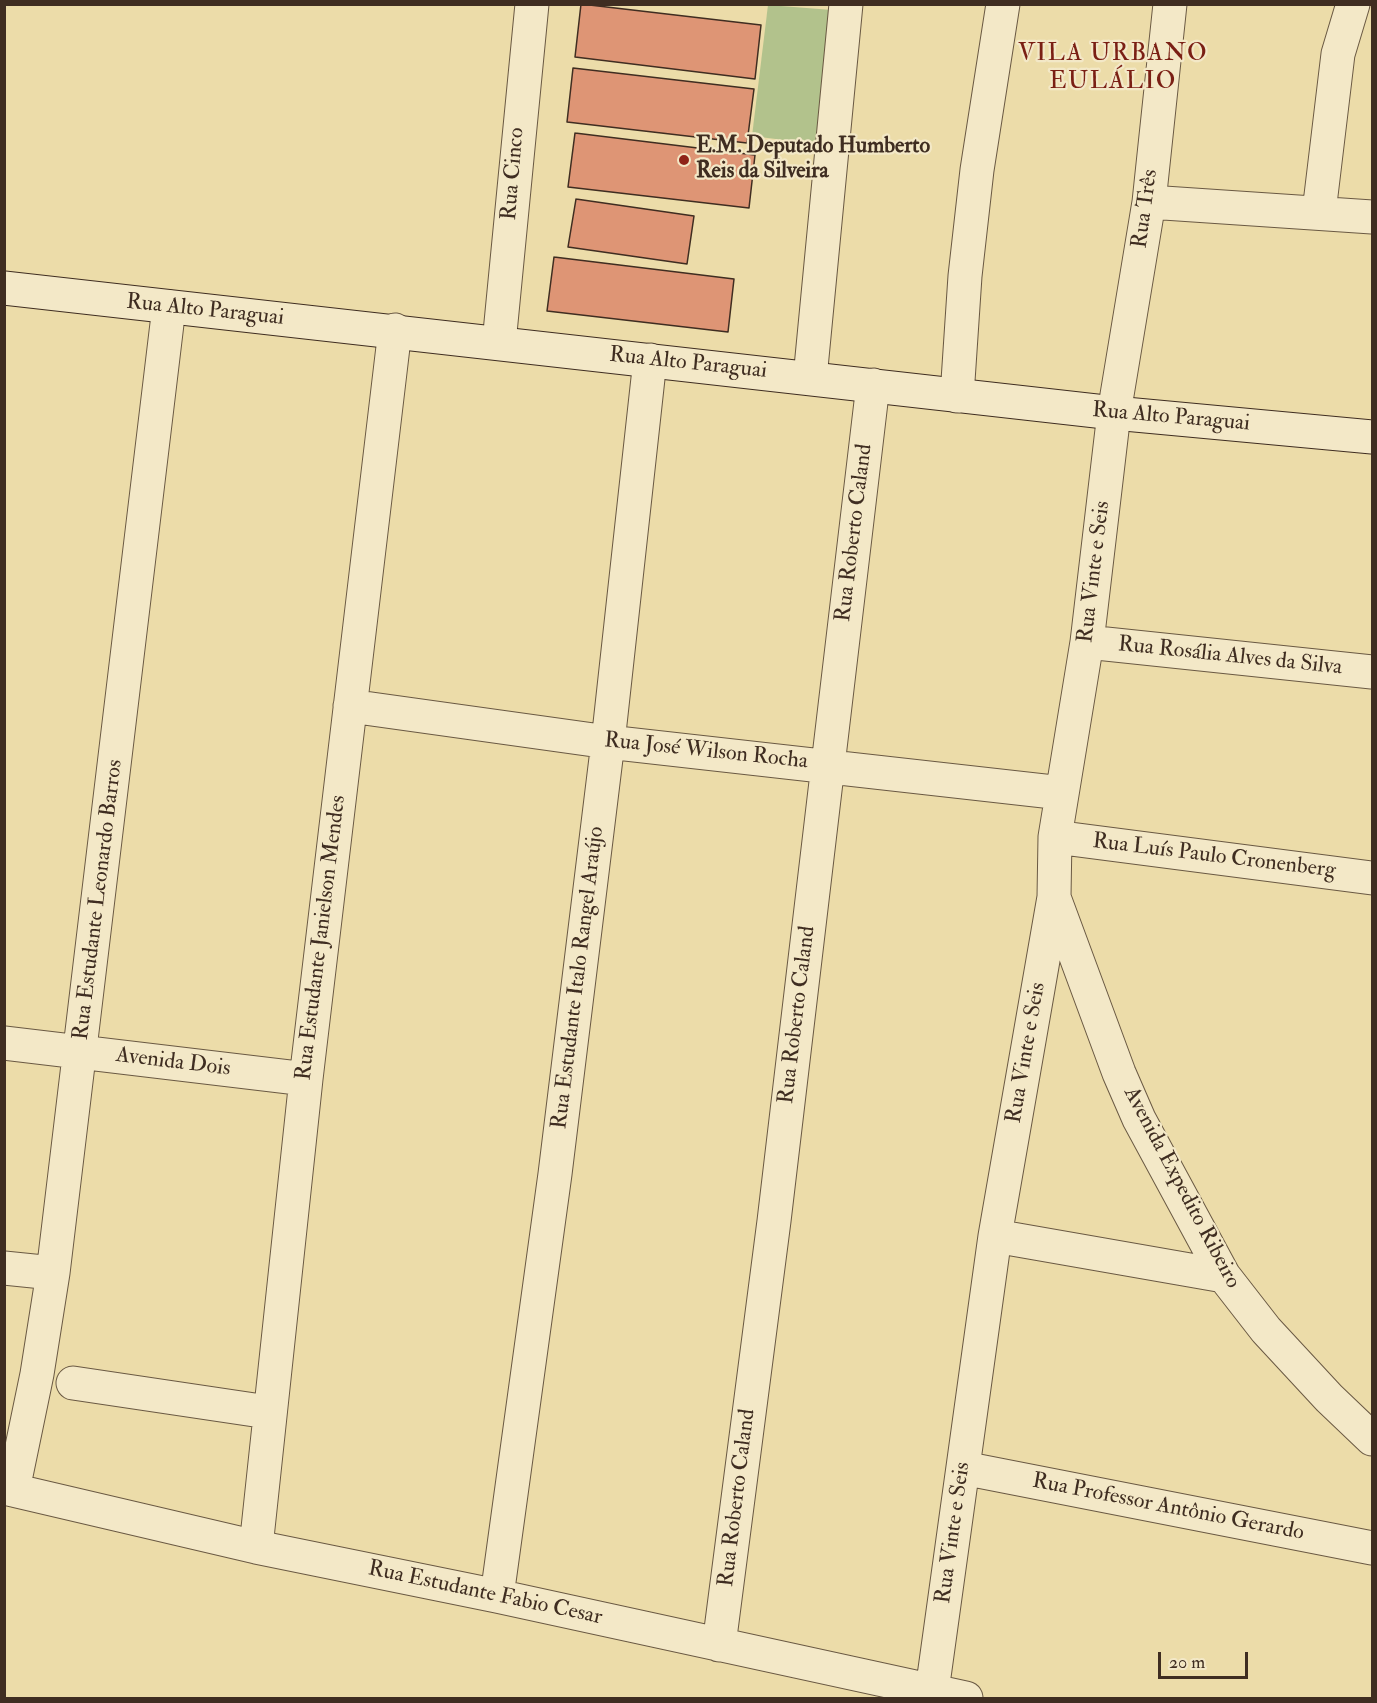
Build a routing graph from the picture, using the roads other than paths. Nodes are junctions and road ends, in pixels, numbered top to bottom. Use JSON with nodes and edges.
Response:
{"nodes":[{"id":1,"x":532,"y":4,"type":"edge"},
{"id":2,"x":846,"y":4,"type":"edge"},
{"id":3,"x":1003,"y":4,"type":"edge"},
{"id":4,"x":1353,"y":4,"type":"edge"},
{"id":5,"x":1161,"y":6,"type":"edge"},
{"id":6,"x":1149,"y":202,"type":"junction"},
{"id":7,"x":1319,"y":212,"type":"junction"},
{"id":8,"x":1372,"y":217,"type":"edge"},
{"id":9,"x":4,"y":288,"type":"edge"},
{"id":10,"x":169,"y":307,"type":"junction"},
{"id":11,"x":395,"y":330,"type":"junction"},
{"id":12,"x":499,"y":343,"type":"junction"},
{"id":13,"x":650,"y":360,"type":"junction"},
{"id":14,"x":810,"y":378,"type":"junction"},
{"id":15,"x":873,"y":385,"type":"junction"},
{"id":16,"x":957,"y":396,"type":"junction"},
{"id":17,"x":1114,"y":413,"type":"junction"},
{"id":18,"x":1372,"y":437,"type":"edge"},
{"id":19,"x":1087,"y":642,"type":"junction"},
{"id":20,"x":1372,"y":672,"type":"edge"},
{"id":21,"x":350,"y":706,"type":"junction"},
{"id":22,"x":608,"y":742,"type":"junction"},
{"id":23,"x":827,"y":765,"type":"junction"},
{"id":24,"x":1062,"y":793,"type":"junction"},
{"id":25,"x":1055,"y":837,"type":"junction"},
{"id":26,"x":1372,"y":878,"type":"edge"},
{"id":27,"x":1054,"y":897,"type":"junction"},
{"id":28,"x":4,"y":1043,"type":"edge"},
{"id":29,"x":81,"y":1051,"type":"junction"},
{"id":30,"x":306,"y":1079,"type":"junction"},
{"id":31,"x":995,"y":1236,"type":"junction"},
{"id":32,"x":4,"y":1268,"type":"edge"},
{"id":33,"x":53,"y":1273,"type":"junction"},
{"id":34,"x":1224,"y":1276,"type":"junction"},
{"id":35,"x":73,"y":1383,"type":"dead end"},
{"id":36,"x":268,"y":1412,"type":"junction"},
{"id":37,"x":1372,"y":1438,"type":"edge"},
{"id":38,"x":963,"y":1468,"type":"junction"},
{"id":39,"x":9,"y":1489,"type":"edge"},
{"id":40,"x":256,"y":1547,"type":"junction"},
{"id":41,"x":1372,"y":1548,"type":"edge"},
{"id":42,"x":497,"y":1596,"type":"junction"},
{"id":43,"x":719,"y":1645,"type":"junction"},
{"id":44,"x":932,"y":1692,"type":"junction"},
{"id":45,"x":966,"y":1698,"type":"edge"}],
"edges":[{"from":1,"to":12,"type":"street","name":"Rua Cinco"},
{"from":2,"to":14,"type":"street"},
{"from":3,"to":16,"type":"street"},
{"from":4,"to":7,"type":"street"},
{"from":5,"to":6,"type":"street","name":"Rua Três"},
{"from":6,"to":7,"type":"street"},
{"from":6,"to":17,"type":"street","name":"Rua Três"},
{"from":7,"to":8,"type":"street"},
{"from":9,"to":10,"type":"street","name":"Rua Alto Paraguai"},
{"from":10,"to":11,"type":"street","name":"Rua Alto Paraguai"},
{"from":10,"to":29,"type":"street","name":"Rua Estudante Leonardo Barros"},
{"from":11,"to":12,"type":"street","name":"Rua Alto Paraguai"},
{"from":11,"to":21,"type":"street","name":"Rua Estudante Janielson Mendes"},
{"from":12,"to":13,"type":"street","name":"Rua Alto Paraguai"},
{"from":13,"to":14,"type":"street","name":"Rua Alto Paraguai"},
{"from":13,"to":22,"type":"street","name":"Rua Estudante Italo Rangel Araújo"},
{"from":14,"to":15,"type":"street","name":"Rua Alto Paraguai"},
{"from":15,"to":16,"type":"street","name":"Rua Alto Paraguai"},
{"from":15,"to":23,"type":"street","name":"Rua Roberto Caland"},
{"from":16,"to":17,"type":"street","name":"Rua Alto Paraguai"},
{"from":17,"to":18,"type":"street","name":"Rua Alto Paraguai"},
{"from":17,"to":19,"type":"street","name":"Rua Vinte e Seis"},
{"from":19,"to":20,"type":"street","name":"Rua Rosália Alves da Silva"},
{"from":19,"to":24,"type":"street","name":"Rua Vinte e Seis"},
{"from":21,"to":22,"type":"street","name":"Rua José Wilson Rocha"},
{"from":21,"to":30,"type":"street","name":"Rua Estudante Janielson Mendes"},
{"from":22,"to":23,"type":"street","name":"Rua José Wilson Rocha"},
{"from":22,"to":42,"type":"street","name":"Rua Estudante Italo Rangel Araújo"},
{"from":23,"to":24,"type":"street","name":"Rua José Wilson Rocha"},
{"from":23,"to":43,"type":"street","name":"Rua Roberto Caland"},
{"from":24,"to":25,"type":"street","name":"Rua Vinte e Seis"},
{"from":25,"to":26,"type":"street","name":"Rua Luís Paulo Cronenberg"},
{"from":25,"to":27,"type":"street","name":"Rua Vinte e Seis"},
{"from":27,"to":31,"type":"street","name":"Rua Vinte e Seis"},
{"from":27,"to":34,"type":"street","name":"Avenida Expedito Ribeiro"},
{"from":28,"to":29,"type":"street","name":"Avenida Dois"},
{"from":29,"to":30,"type":"street","name":"Avenida Dois"},
{"from":29,"to":33,"type":"street","name":"Rua Estudante Leonardo Barros"},
{"from":30,"to":36,"type":"street","name":"Rua Estudante Janielson Mendes"},
{"from":31,"to":34,"type":"street"},
{"from":31,"to":38,"type":"street","name":"Rua Vinte e Seis"},
{"from":32,"to":33,"type":"street"},
{"from":33,"to":39,"type":"street","name":"Rua Estudante Leonardo Barros"},
{"from":34,"to":37,"type":"street","name":"Avenida Expedito Ribeiro"},
{"from":35,"to":36,"type":"street"},
{"from":36,"to":40,"type":"street","name":"Rua Estudante Janielson Mendes"},
{"from":38,"to":41,"type":"street","name":"Rua Professor Antônio Gerardo"},
{"from":38,"to":44,"type":"street","name":"Rua Vinte e Seis"},
{"from":39,"to":40,"type":"street","name":"Rua Estudante Fabio Cesar"},
{"from":40,"to":42,"type":"street","name":"Rua Estudante Fabio Cesar"},
{"from":42,"to":43,"type":"street","name":"Rua Estudante Fabio Cesar"},
{"from":43,"to":44,"type":"street","name":"Rua Estudante Fabio Cesar"},
{"from":44,"to":45,"type":"street","name":"Rua Estudante Fabio Cesar"}]}
